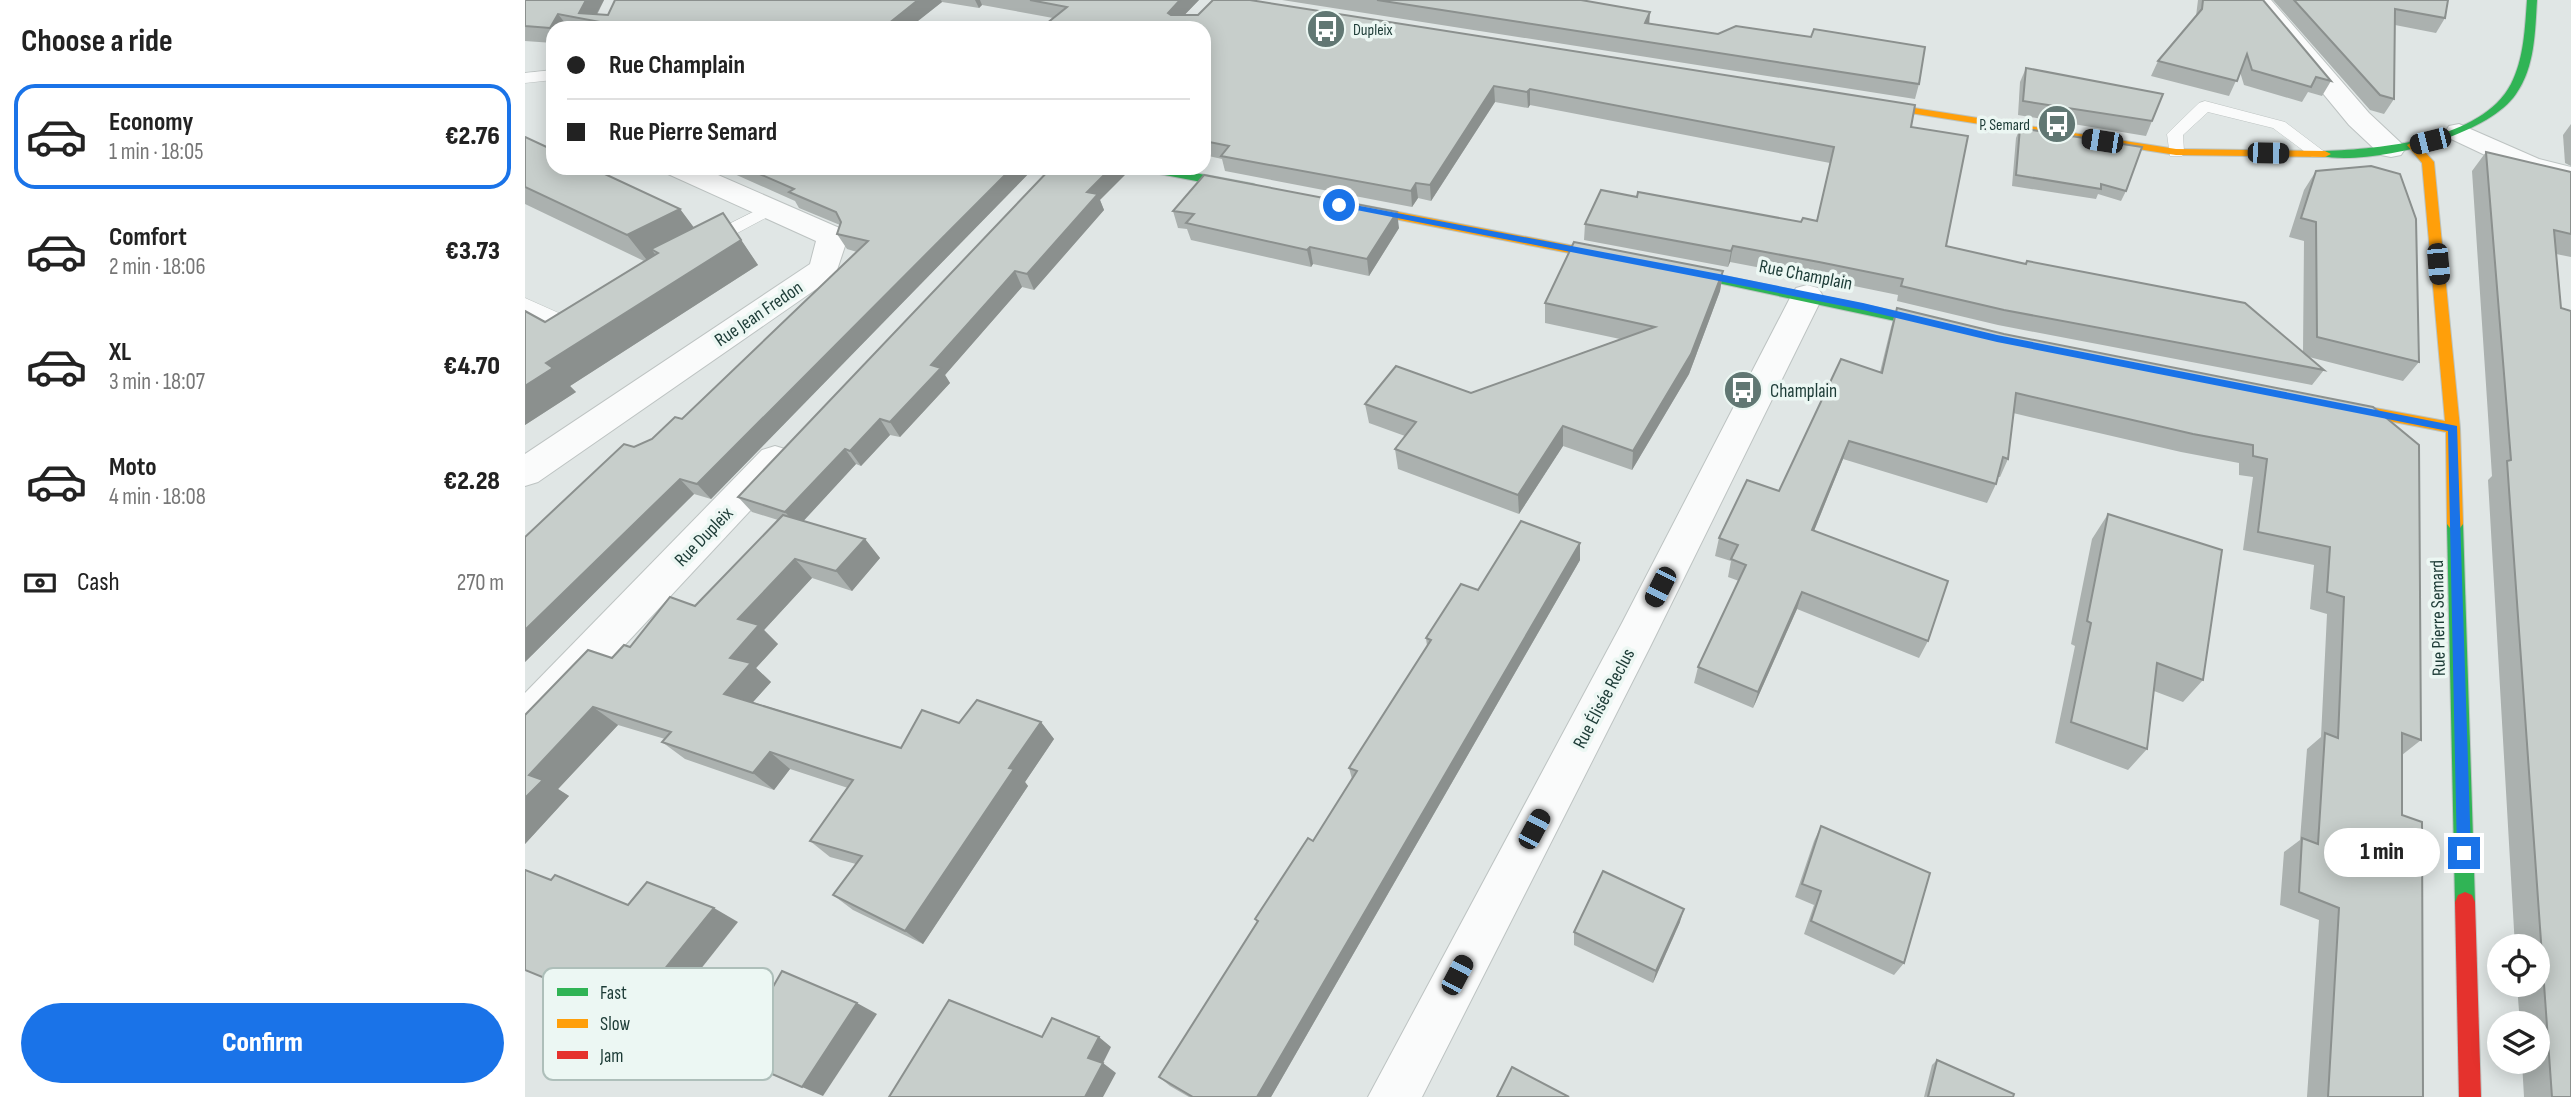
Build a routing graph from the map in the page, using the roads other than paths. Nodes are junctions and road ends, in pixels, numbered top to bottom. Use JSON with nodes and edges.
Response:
{"nodes":[{"id":1,"x":2258,"y":0,"type":"edge"},
{"id":2,"x":2532,"y":0,"type":"edge"},
{"id":3,"x":546,"y":76,"type":"edge"},
{"id":4,"x":525,"y":78,"type":"edge"},
{"id":5,"x":1852,"y":101,"type":"edge"},
{"id":6,"x":2459,"y":132,"type":"junction"},
{"id":7,"x":2402,"y":147,"type":"junction"},
{"id":8,"x":2176,"y":152,"type":"junction"},
{"id":9,"x":2318,"y":153,"type":"junction"},
{"id":10,"x":694,"y":175,"type":"edge"},
{"id":11,"x":1186,"y":175,"type":"edge"},
{"id":12,"x":2571,"y":177,"type":"edge"},
{"id":13,"x":1271,"y":191,"type":"edge"},
{"id":14,"x":1326,"y":202,"type":"edge"},
{"id":15,"x":769,"y":209,"type":"junction"},
{"id":16,"x":696,"y":248,"type":"edge"},
{"id":17,"x":1807,"y":296,"type":"junction"},
{"id":18,"x":598,"y":302,"type":"edge"},
{"id":19,"x":525,"y":304,"type":"edge"},
{"id":20,"x":1957,"y":329,"type":"edge"},
{"id":21,"x":2320,"y":402,"type":"edge"},
{"id":22,"x":2453,"y":428,"type":"junction"},
{"id":23,"x":802,"y":432,"type":"edge"},
{"id":24,"x":525,"y":472,"type":"edge"},
{"id":25,"x":525,"y":722,"type":"edge"},
{"id":26,"x":1394,"y":1097,"type":"edge"},
{"id":27,"x":2470,"y":1097,"type":"edge"}],
"edges":[{"from":1,"to":7,"type":"street"},
{"from":2,"to":6,"type":"street"},
{"from":3,"to":4,"type":"lane"},
{"from":5,"to":8,"type":"street"},
{"from":6,"to":7,"type":"street"},
{"from":6,"to":12,"type":"street"},
{"from":7,"to":9,"type":"street"},
{"from":7,"to":22,"type":"street","name":"Rue Pierre Semard"},
{"from":8,"to":9,"type":"street"},
{"from":8,"to":9,"type":"lane"},
{"from":10,"to":15,"type":"street","name":"Rue Jean Fredon"},
{"from":11,"to":13,"type":"street"},
{"from":14,"to":17,"type":"street","name":"Rue Champlain"},
{"from":15,"to":16,"type":"lane"},
{"from":15,"to":24,"type":"street","name":"Rue Jean Fredon"},
{"from":17,"to":20,"type":"street","name":"Rue Champlain"},
{"from":17,"to":26,"type":"street","name":"Rue Élisée Reclus"},
{"from":18,"to":19,"type":"lane"},
{"from":21,"to":22,"type":"street"},
{"from":22,"to":27,"type":"street","name":"Rue Pierre Semard"},
{"from":23,"to":25,"type":"street","name":"Rue Dupleix"}]}
